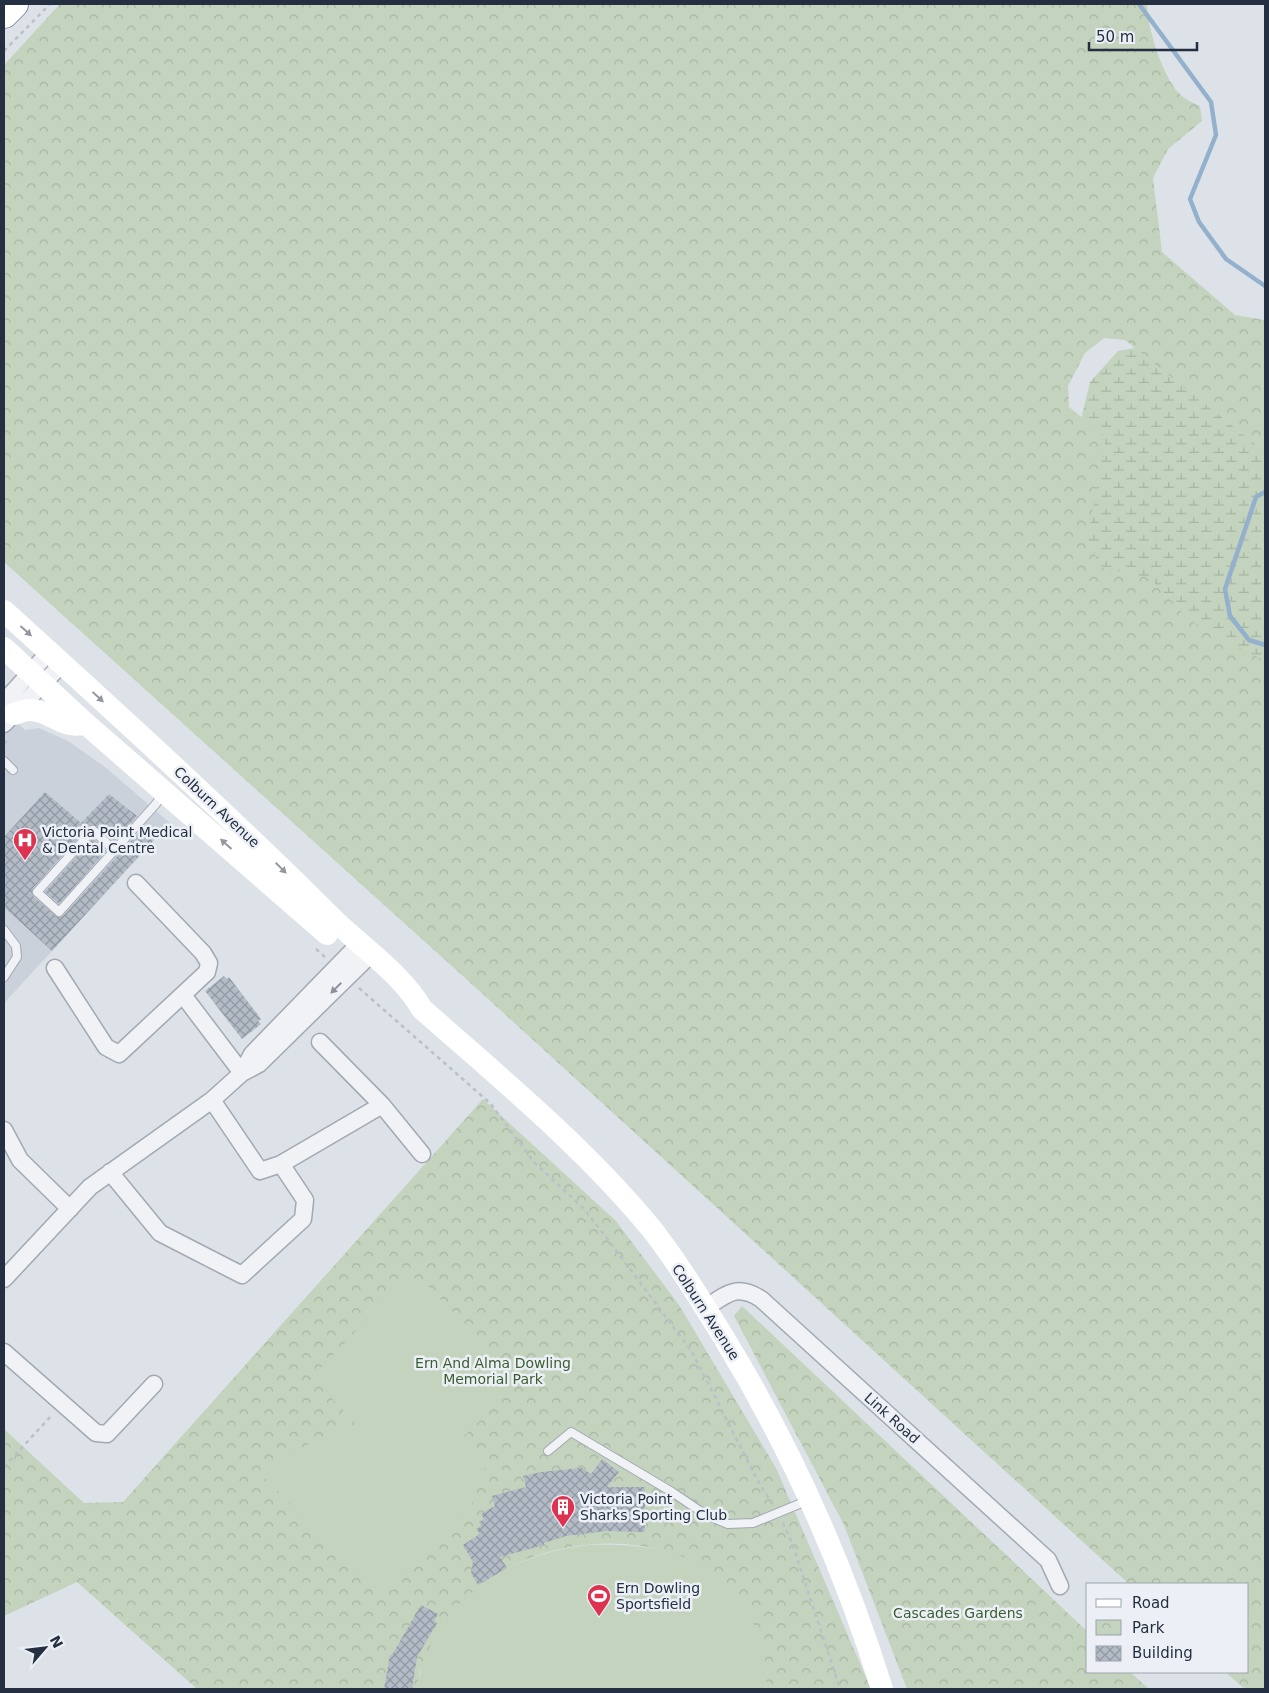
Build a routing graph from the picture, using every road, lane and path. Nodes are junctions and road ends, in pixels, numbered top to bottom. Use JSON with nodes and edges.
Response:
{"nodes":[{"id":1,"x":14,"y":4,"type":"edge"},
{"id":2,"x":50,"y":4,"type":"edge"},
{"id":3,"x":4,"y":14,"type":"edge"},
{"id":4,"x":4,"y":52,"type":"edge"},
{"id":5,"x":4,"y":611,"type":"edge"},
{"id":6,"x":4,"y":648,"type":"edge"},
{"id":7,"x":56,"y":658,"type":"junction"},
{"id":8,"x":36,"y":679,"type":"junction"},
{"id":9,"x":7,"y":714,"type":"edge"},
{"id":10,"x":85,"y":723,"type":"junction"},
{"id":11,"x":4,"y":760,"type":"edge"},
{"id":12,"x":13,"y":770,"type":"dead end"},
{"id":13,"x":165,"y":791,"type":"junction"},
{"id":14,"x":114,"y":850,"type":"junction"},
{"id":15,"x":136,"y":883,"type":"dead end"},
{"id":16,"x":4,"y":930,"type":"edge"},
{"id":17,"x":314,"y":948,"type":"dead end"},
{"id":18,"x":354,"y":960,"type":"junction"},
{"id":19,"x":55,"y":968,"type":"dead end"},
{"id":20,"x":4,"y":976,"type":"edge"},
{"id":21,"x":183,"y":995,"type":"junction"},
{"id":22,"x":320,"y":1042,"type":"dead end"},
{"id":23,"x":242,"y":1073,"type":"junction"},
{"id":24,"x":212,"y":1100,"type":"junction"},
{"id":25,"x":382,"y":1105,"type":"junction"},
{"id":26,"x":4,"y":1130,"type":"edge"},
{"id":27,"x":422,"y":1154,"type":"dead end"},
{"id":28,"x":281,"y":1164,"type":"junction"},
{"id":29,"x":110,"y":1172,"type":"junction"},
{"id":30,"x":70,"y":1209,"type":"junction"},
{"id":31,"x":4,"y":1279,"type":"edge"},
{"id":32,"x":706,"y":1308,"type":"junction"},
{"id":33,"x":4,"y":1352,"type":"edge"},
{"id":34,"x":154,"y":1384,"type":"dead end"},
{"id":35,"x":62,"y":1404,"type":"junction"},
{"id":36,"x":548,"y":1450,"type":"dead end"},
{"id":37,"x":4,"y":1467,"type":"edge"},
{"id":38,"x":811,"y":1499,"type":"junction"},
{"id":39,"x":778,"y":1512,"type":"junction"},
{"id":40,"x":1060,"y":1586,"type":"dead end"},
{"id":41,"x":840,"y":1689,"type":"edge"},
{"id":42,"x":882,"y":1689,"type":"edge"}],
"edges":[{"from":1,"to":3,"type":"highway"},
{"from":2,"to":4,"type":"path"},
{"from":5,"to":7,"type":"main road","name":"Colburn Avenue","one_way":true},
{"from":6,"to":8,"type":"main road","name":"Colburn Avenue"},
{"from":7,"to":8,"type":"street"},
{"from":7,"to":18,"type":"main road","name":"Colburn Avenue","one_way":true},
{"from":8,"to":9,"type":"street"},
{"from":8,"to":10,"type":"main road","name":"Colburn Avenue"},
{"from":9,"to":10,"type":"main road"},
{"from":10,"to":13,"type":"main road","name":"Colburn Avenue"},
{"from":11,"to":12,"type":"lane"},
{"from":13,"to":14,"type":"lane"},
{"from":18,"to":13,"type":"main road","name":"Colburn Avenue","one_way":true},
{"from":14,"to":14,"type":"lane"},
{"from":15,"to":21,"type":"street"},
{"from":16,"to":20,"type":"lane"},
{"from":17,"to":18,"type":"path"},
{"from":18,"to":23,"type":"street"},
{"from":18,"to":32,"type":"main road","name":"Colburn Avenue"},
{"from":18,"to":39,"type":"path"},
{"from":19,"to":21,"type":"street"},
{"from":21,"to":23,"type":"street"},
{"from":22,"to":25,"type":"street"},
{"from":23,"to":24,"type":"street"},
{"from":24,"to":28,"type":"street"},
{"from":24,"to":29,"type":"street"},
{"from":25,"to":27,"type":"street"},
{"from":25,"to":28,"type":"street"},
{"from":26,"to":30,"type":"street"},
{"from":28,"to":29,"type":"street"},
{"from":29,"to":30,"type":"street"},
{"from":30,"to":31,"type":"street"},
{"from":32,"to":38,"type":"main road","name":"Colburn Avenue"},
{"from":32,"to":40,"type":"street","name":"Link Road"},
{"from":33,"to":35,"type":"street"},
{"from":34,"to":35,"type":"street"},
{"from":35,"to":37,"type":"path"},
{"from":36,"to":39,"type":"lane"},
{"from":38,"to":39,"type":"lane"},
{"from":38,"to":42,"type":"main road","name":"Colburn Avenue"},
{"from":39,"to":41,"type":"path"}]}
